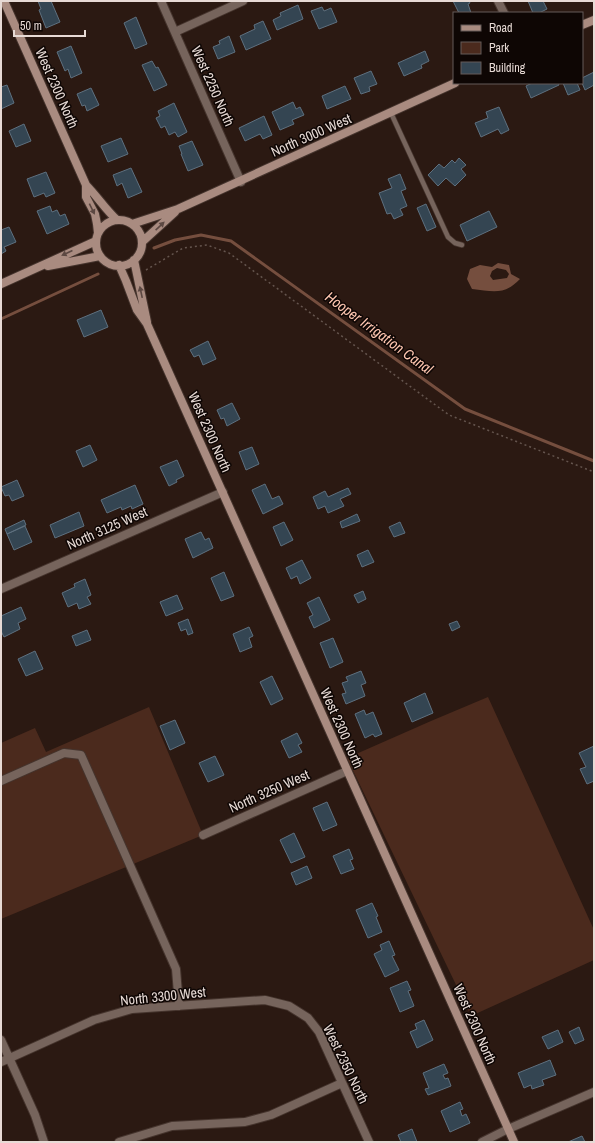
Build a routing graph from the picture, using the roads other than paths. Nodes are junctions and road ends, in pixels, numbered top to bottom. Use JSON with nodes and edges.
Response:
{"nodes":[{"id":1,"x":4,"y":1,"type":"edge"},
{"id":2,"x":161,"y":1,"type":"edge"},
{"id":3,"x":243,"y":1,"type":"edge"},
{"id":4,"x":498,"y":1,"type":"edge"},
{"id":5,"x":504,"y":12,"type":"edge"},
{"id":6,"x":594,"y":20,"type":"edge"},
{"id":7,"x":583,"y":25,"type":"edge"},
{"id":8,"x":175,"y":32,"type":"junction"},
{"id":9,"x":453,"y":84,"type":"edge"},
{"id":10,"x":391,"y":113,"type":"junction"},
{"id":11,"x":240,"y":182,"type":"junction"},
{"id":12,"x":86,"y":185,"type":"junction"},
{"id":13,"x":178,"y":209,"type":"junction"},
{"id":14,"x":117,"y":220,"type":"junction"},
{"id":15,"x":132,"y":224,"type":"junction"},
{"id":16,"x":97,"y":237,"type":"junction"},
{"id":17,"x":142,"y":242,"type":"junction"},
{"id":18,"x":462,"y":245,"type":"dead end"},
{"id":19,"x":100,"y":256,"type":"junction"},
{"id":20,"x":134,"y":260,"type":"junction"},
{"id":21,"x":119,"y":265,"type":"junction"},
{"id":22,"x":39,"y":268,"type":"junction"},
{"id":23,"x":1,"y":284,"type":"edge"},
{"id":24,"x":147,"y":324,"type":"junction"},
{"id":25,"x":222,"y":492,"type":"junction"},
{"id":26,"x":1,"y":589,"type":"edge"},
{"id":27,"x":347,"y":770,"type":"junction"},
{"id":28,"x":1,"y":781,"type":"edge"},
{"id":29,"x":203,"y":835,"type":"dead end"},
{"id":30,"x":179,"y":1006,"type":"junction"},
{"id":31,"x":289,"y":1006,"type":"joint"},
{"id":32,"x":1,"y":1040,"type":"edge"},
{"id":33,"x":9,"y":1058,"type":"junction"},
{"id":34,"x":1,"y":1062,"type":"edge"},
{"id":35,"x":342,"y":1084,"type":"junction"},
{"id":36,"x":594,"y":1092,"type":"edge"},
{"id":37,"x":508,"y":1129,"type":"junction"},
{"id":38,"x":44,"y":1142,"type":"edge"},
{"id":39,"x":119,"y":1142,"type":"edge"},
{"id":40,"x":369,"y":1142,"type":"edge"},
{"id":41,"x":482,"y":1142,"type":"edge"},
{"id":42,"x":514,"y":1142,"type":"edge"}],
"edges":[{"from":1,"to":12,"type":"street","name":"West 2300 North"},
{"from":2,"to":8,"type":"street","name":"West 2250 North"},
{"from":3,"to":8,"type":"street"},
{"from":4,"to":5,"type":"street"},
{"from":6,"to":7,"type":"street"},
{"from":8,"to":11,"type":"street","name":"West 2250 North"},
{"from":9,"to":10,"type":"street","name":"North 3000 West"},
{"from":10,"to":11,"type":"street","name":"North 3000 West"},
{"from":10,"to":18,"type":"lane"},
{"from":11,"to":13,"type":"street","name":"North 3000 West"},
{"from":12,"to":14,"type":"street","name":"West 2300 North"},
{"from":12,"to":16,"type":"street","name":"West 2300 North","one_way":true},
{"from":13,"to":15,"type":"street","name":"North 3000 West"},
{"from":17,"to":13,"type":"street","name":"North 3000 West","one_way":true},
{"from":14,"to":15,"type":"street"},
{"from":14,"to":16,"type":"street"},
{"from":15,"to":17,"type":"street"},
{"from":16,"to":19,"type":"street"},
{"from":16,"to":22,"type":"street","one_way":true},
{"from":17,"to":20,"type":"street"},
{"from":19,"to":21,"type":"street"},
{"from":19,"to":22,"type":"street"},
{"from":20,"to":21,"type":"street"},
{"from":24,"to":20,"type":"street","name":"West 2300 North","one_way":true},
{"from":21,"to":24,"type":"street","name":"West 2300 North"},
{"from":22,"to":23,"type":"street"},
{"from":24,"to":25,"type":"street","name":"West 2300 North"},
{"from":25,"to":26,"type":"street","name":"North 3125 West"},
{"from":25,"to":27,"type":"street","name":"West 2300 North"},
{"from":27,"to":29,"type":"street","name":"North 3250 West"},
{"from":27,"to":37,"type":"street","name":"West 2300 North"},
{"from":28,"to":30,"type":"street"},
{"from":30,"to":31,"type":"street","name":"North 3300 West"},
{"from":30,"to":33,"type":"street","name":"North 3300 West"},
{"from":31,"to":35,"type":"street","name":"West 2350 North"},
{"from":32,"to":33,"type":"street"},
{"from":33,"to":34,"type":"street","name":"North 3300 West"},
{"from":33,"to":38,"type":"street"},
{"from":35,"to":39,"type":"street"},
{"from":35,"to":40,"type":"street","name":"West 2350 North"},
{"from":36,"to":37,"type":"street"},
{"from":37,"to":41,"type":"street"},
{"from":37,"to":42,"type":"street","name":"West 2300 North"}]}
